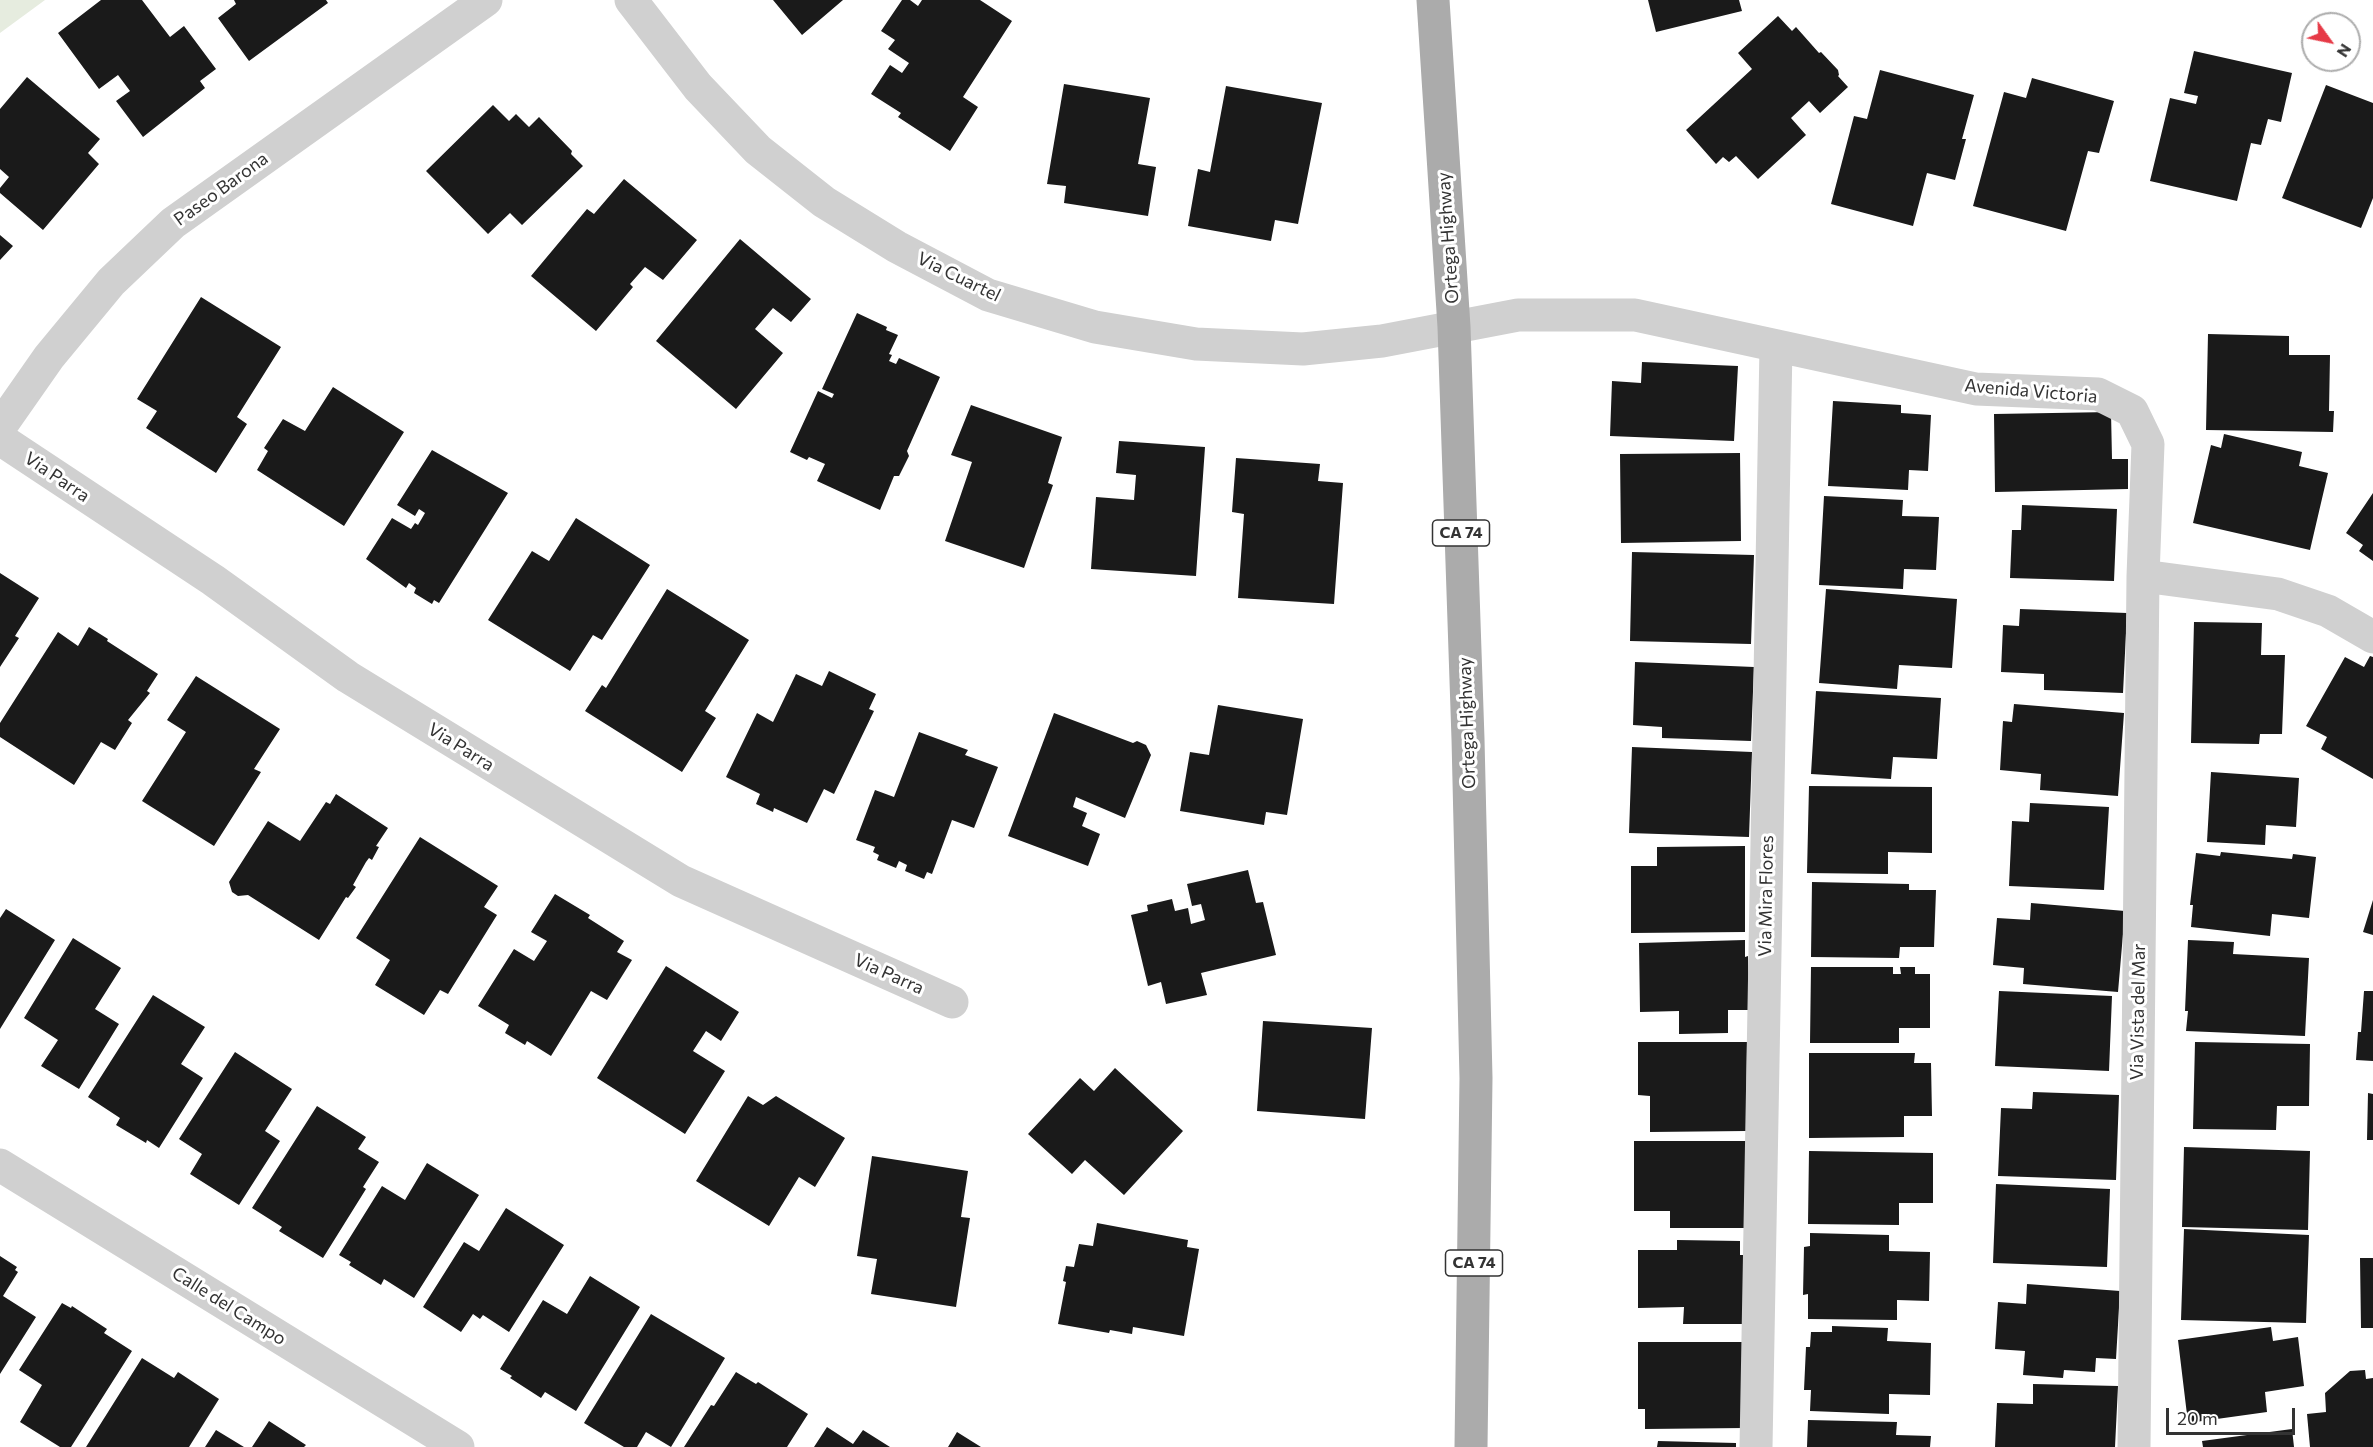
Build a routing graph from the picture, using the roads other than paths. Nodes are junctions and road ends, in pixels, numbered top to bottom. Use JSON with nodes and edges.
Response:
{"nodes":[{"id":1,"x":486,"y":0,"type":"edge"},
{"id":2,"x":631,"y":0,"type":"edge"},
{"id":3,"x":1433,"y":0,"type":"edge"},
{"id":4,"x":1454,"y":327,"type":"junction"},
{"id":5,"x":1776,"y":346,"type":"junction"},
{"id":6,"x":0,"y":427,"type":"edge"},
{"id":7,"x":0,"y":439,"type":"edge"},
{"id":8,"x":2143,"y":576,"type":"junction"},
{"id":9,"x":2373,"y":637,"type":"edge"},
{"id":10,"x":952,"y":1002,"type":"dead end"},
{"id":11,"x":0,"y":1166,"type":"edge"},
{"id":12,"x":458,"y":1447,"type":"edge"},
{"id":13,"x":1471,"y":1447,"type":"edge"},
{"id":14,"x":1756,"y":1447,"type":"edge"},
{"id":15,"x":2133,"y":1447,"type":"edge"}],
"edges":[{"from":1,"to":6,"type":"street","name":"Paseo Barona"},
{"from":2,"to":4,"type":"street","name":"Via Cuartel"},
{"from":3,"to":4,"type":"main road","name":"Ortega Highway","number":"CA 74"},
{"from":4,"to":5,"type":"street","name":"Avenida Victoria"},
{"from":4,"to":13,"type":"main road","name":"Ortega Highway","number":"CA 74"},
{"from":5,"to":8,"type":"street","name":"Avenida Victoria"},
{"from":5,"to":14,"type":"street","name":"Via Mira Flores"},
{"from":7,"to":10,"type":"street","name":"Via Parra"},
{"from":8,"to":9,"type":"street"},
{"from":8,"to":15,"type":"street","name":"Via Vista del Mar"},
{"from":11,"to":12,"type":"street","name":"Calle del Campo"}]}
